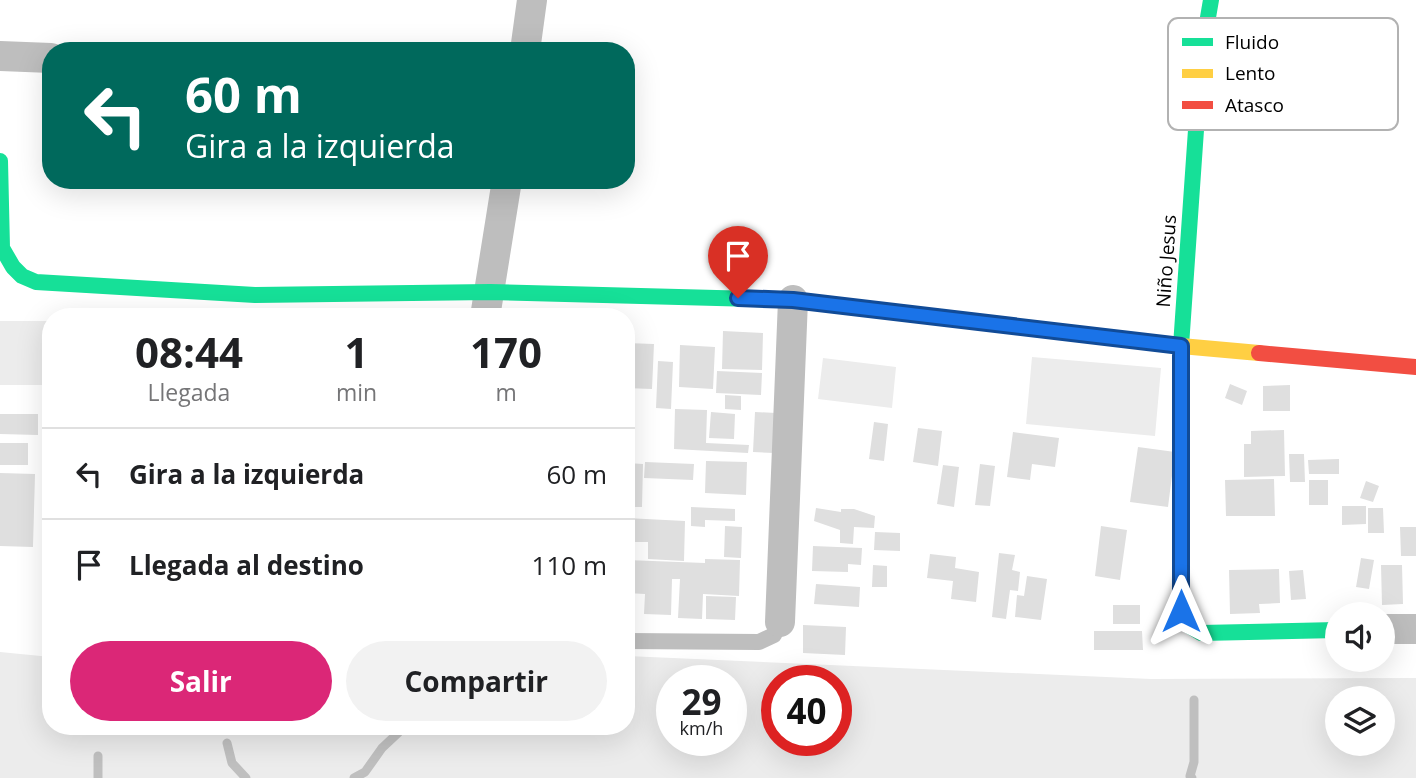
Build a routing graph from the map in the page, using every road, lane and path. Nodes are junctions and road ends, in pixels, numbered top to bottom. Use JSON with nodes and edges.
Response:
{"nodes":[{"id":1,"x":532,"y":0,"type":"edge"},
{"id":2,"x":1211,"y":0,"type":"edge"},
{"id":3,"x":1208,"y":18,"type":"edge"},
{"id":4,"x":526,"y":42,"type":"edge"},
{"id":5,"x":0,"y":56,"type":"edge"},
{"id":6,"x":42,"y":58,"type":"edge"},
{"id":7,"x":1195,"y":130,"type":"edge"},
{"id":8,"x":0,"y":161,"type":"edge"},
{"id":9,"x":506,"y":189,"type":"edge"},
{"id":10,"x":793,"y":300,"type":"junction"},
{"id":11,"x":487,"y":304,"type":"edge"},
{"id":12,"x":253,"y":306,"type":"edge"},
{"id":13,"x":1181,"y":346,"type":"junction"},
{"id":14,"x":1416,"y":367,"type":"edge"},
{"id":15,"x":780,"y":622,"type":"joint"},
{"id":16,"x":1395,"y":629,"type":"edge"},
{"id":17,"x":1416,"y":629,"type":"edge"},
{"id":18,"x":1325,"y":630,"type":"edge"},
{"id":19,"x":635,"y":641,"type":"edge"}],
"edges":[{"from":1,"to":4,"type":"street"},
{"from":2,"to":3,"type":"street","name":"Niño Jesus"},
{"from":5,"to":6,"type":"street"},
{"from":7,"to":13,"type":"street","name":"Niño Jesus"},
{"from":8,"to":12,"type":"street"},
{"from":9,"to":11,"type":"street"},
{"from":10,"to":11,"type":"street"},
{"from":10,"to":13,"type":"street"},
{"from":10,"to":15,"type":"street"},
{"from":11,"to":12,"type":"street"},
{"from":13,"to":14,"type":"street"},
{"from":13,"to":18,"type":"street","name":"Niño Jesus"},
{"from":15,"to":19,"type":"lane"},
{"from":16,"to":17,"type":"street"}]}
